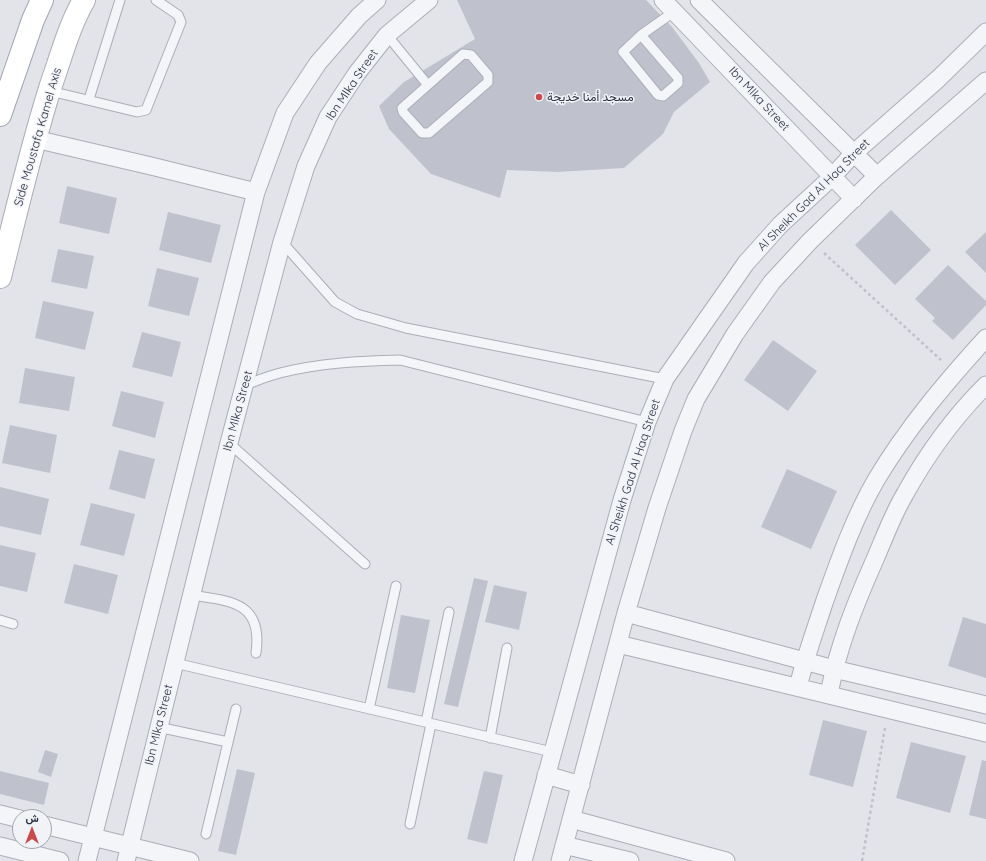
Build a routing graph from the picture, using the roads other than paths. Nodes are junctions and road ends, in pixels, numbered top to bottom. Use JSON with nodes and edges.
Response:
{"nodes":[{"id":1,"x":42,"y":0,"type":"edge"},
{"id":2,"x":84,"y":0,"type":"edge"},
{"id":3,"x":120,"y":0,"type":"edge"},
{"id":4,"x":156,"y":0,"type":"edge"},
{"id":5,"x":377,"y":0,"type":"edge"},
{"id":6,"x":429,"y":0,"type":"edge"},
{"id":7,"x":699,"y":0,"type":"edge"},
{"id":8,"x":669,"y":6,"type":"edge"},
{"id":9,"x":986,"y":32,"type":"edge"},
{"id":10,"x":387,"y":35,"type":"junction"},
{"id":11,"x":641,"y":35,"type":"junction"},
{"id":12,"x":986,"y":82,"type":"edge"},
{"id":13,"x":427,"y":84,"type":"junction"},
{"id":14,"x":50,"y":91,"type":"junction"},
{"id":15,"x":89,"y":99,"type":"junction"},
{"id":16,"x":0,"y":115,"type":"edge"},
{"id":17,"x":35,"y":139,"type":"junction"},
{"id":18,"x":854,"y":153,"type":"junction"},
{"id":19,"x":877,"y":176,"type":"junction"},
{"id":20,"x":832,"y":177,"type":"junction"},
{"id":21,"x":256,"y":192,"type":"junction"},
{"id":22,"x":854,"y":199,"type":"junction"},
{"id":23,"x":282,"y":242,"type":"junction"},
{"id":24,"x":0,"y":277,"type":"edge"},
{"id":25,"x":986,"y":338,"type":"edge"},
{"id":26,"x":665,"y":379,"type":"junction"},
{"id":27,"x":245,"y":385,"type":"junction"},
{"id":28,"x":986,"y":385,"type":"edge"},
{"id":29,"x":647,"y":422,"type":"junction"},
{"id":30,"x":229,"y":443,"type":"junction"},
{"id":31,"x":365,"y":564,"type":"dead end"},
{"id":32,"x":396,"y":586,"type":"dead end"},
{"id":33,"x":192,"y":595,"type":"junction"},
{"id":34,"x":450,"y":612,"type":"dead end"},
{"id":35,"x":626,"y":613,"type":"junction"},
{"id":36,"x":0,"y":620,"type":"edge"},
{"id":37,"x":13,"y":624,"type":"dead end"},
{"id":38,"x":618,"y":644,"type":"junction"},
{"id":39,"x":507,"y":648,"type":"dead end"},
{"id":40,"x":256,"y":653,"type":"dead end"},
{"id":41,"x":804,"y":661,"type":"junction"},
{"id":42,"x":175,"y":663,"type":"junction"},
{"id":43,"x":834,"y":669,"type":"junction"},
{"id":44,"x":798,"y":687,"type":"junction"},
{"id":45,"x":829,"y":694,"type":"junction"},
{"id":46,"x":986,"y":705,"type":"edge"},
{"id":47,"x":236,"y":709,"type":"dead end"},
{"id":48,"x":368,"y":709,"type":"junction"},
{"id":49,"x":429,"y":723,"type":"junction"},
{"id":50,"x":158,"y":727,"type":"junction"},
{"id":51,"x":986,"y":733,"type":"edge"},
{"id":52,"x":490,"y":738,"type":"junction"},
{"id":53,"x":228,"y":742,"type":"junction"},
{"id":54,"x":552,"y":752,"type":"junction"},
{"id":55,"x":546,"y":776,"type":"junction"},
{"id":56,"x":581,"y":785,"type":"junction"},
{"id":57,"x":0,"y":814,"type":"edge"},
{"id":58,"x":12,"y":817,"type":"edge"},
{"id":59,"x":571,"y":820,"type":"junction"},
{"id":60,"x":410,"y":824,"type":"dead end"},
{"id":61,"x":52,"y":827,"type":"edge"},
{"id":62,"x":206,"y":834,"type":"dead end"},
{"id":63,"x":93,"y":837,"type":"junction"},
{"id":64,"x":0,"y":846,"type":"edge"},
{"id":65,"x":562,"y":853,"type":"edge"},
{"id":66,"x":127,"y":854,"type":"edge"},
{"id":67,"x":60,"y":861,"type":"edge"},
{"id":68,"x":88,"y":861,"type":"edge"},
{"id":69,"x":190,"y":861,"type":"edge"},
{"id":70,"x":523,"y":861,"type":"edge"},
{"id":71,"x":630,"y":861,"type":"edge"},
{"id":72,"x":726,"y":861,"type":"edge"}],
"edges":[{"from":1,"to":16,"type":"street"},
{"from":2,"to":14,"type":"street","name":"Side Moustafa Kamel Axis"},
{"from":3,"to":15,"type":"lane"},
{"from":4,"to":15,"type":"lane"},
{"from":5,"to":21,"type":"street"},
{"from":6,"to":10,"type":"street","name":"Ibn Mlka Street"},
{"from":7,"to":18,"type":"street"},
{"from":8,"to":11,"type":"lane"},
{"from":8,"to":20,"type":"street","name":"Ibn Mlka Street"},
{"from":9,"to":18,"type":"street","name":"Al Sheikh Gad Al Haq Street"},
{"from":10,"to":13,"type":"lane"},
{"from":10,"to":23,"type":"street","name":"Ibn Mlka Street"},
{"from":11,"to":11,"type":"lane"},
{"from":12,"to":19,"type":"street"},
{"from":13,"to":13,"type":"lane"},
{"from":14,"to":15,"type":"lane"},
{"from":14,"to":17,"type":"street","name":"Side Moustafa Kamel Axis"},
{"from":17,"to":21,"type":"street"},
{"from":17,"to":24,"type":"street","name":"Side Moustafa Kamel Axis"},
{"from":18,"to":19,"type":"street"},
{"from":18,"to":20,"type":"street","name":"Al Sheikh Gad Al Haq Street"},
{"from":19,"to":22,"type":"street"},
{"from":20,"to":22,"type":"street","name":"Ibn Mlka Street"},
{"from":20,"to":26,"type":"street","name":"Al Sheikh Gad Al Haq Street"},
{"from":21,"to":63,"type":"street"},
{"from":22,"to":35,"type":"street"},
{"from":23,"to":26,"type":"lane"},
{"from":23,"to":27,"type":"street","name":"Ibn Mlka Street"},
{"from":25,"to":41,"type":"street"},
{"from":26,"to":29,"type":"street","name":"Al Sheikh Gad Al Haq Street"},
{"from":27,"to":29,"type":"lane"},
{"from":27,"to":30,"type":"street","name":"Ibn Mlka Street"},
{"from":28,"to":43,"type":"street"},
{"from":29,"to":54,"type":"street","name":"Al Sheikh Gad Al Haq Street"},
{"from":30,"to":31,"type":"lane"},
{"from":30,"to":33,"type":"street","name":"Ibn Mlka Street"},
{"from":32,"to":48,"type":"lane"},
{"from":33,"to":40,"type":"lane"},
{"from":33,"to":42,"type":"street","name":"Ibn Mlka Street"},
{"from":34,"to":49,"type":"lane"},
{"from":35,"to":38,"type":"street"},
{"from":35,"to":41,"type":"street"},
{"from":36,"to":37,"type":"lane"},
{"from":38,"to":44,"type":"street"},
{"from":38,"to":56,"type":"street"},
{"from":39,"to":52,"type":"lane"},
{"from":41,"to":43,"type":"street"},
{"from":41,"to":44,"type":"street"},
{"from":42,"to":48,"type":"lane"},
{"from":42,"to":50,"type":"street","name":"Ibn Mlka Street"},
{"from":43,"to":45,"type":"street"},
{"from":43,"to":46,"type":"street"},
{"from":44,"to":45,"type":"street"},
{"from":45,"to":51,"type":"street"},
{"from":47,"to":53,"type":"lane"},
{"from":48,"to":49,"type":"lane"},
{"from":49,"to":52,"type":"lane"},
{"from":49,"to":60,"type":"lane"},
{"from":50,"to":53,"type":"lane"},
{"from":50,"to":66,"type":"street","name":"Ibn Mlka Street"},
{"from":52,"to":54,"type":"lane"},
{"from":53,"to":62,"type":"lane"},
{"from":54,"to":55,"type":"street","name":"Al Sheikh Gad Al Haq Street"},
{"from":55,"to":56,"type":"street"},
{"from":55,"to":70,"type":"street","name":"Al Sheikh Gad Al Haq Street"},
{"from":56,"to":59,"type":"street"},
{"from":57,"to":58,"type":"street"},
{"from":59,"to":65,"type":"street"},
{"from":59,"to":72,"type":"street"},
{"from":61,"to":63,"type":"street"},
{"from":63,"to":66,"type":"street"},
{"from":63,"to":68,"type":"street"},
{"from":64,"to":67,"type":"street"},
{"from":65,"to":71,"type":"street"},
{"from":66,"to":69,"type":"street"}]}
